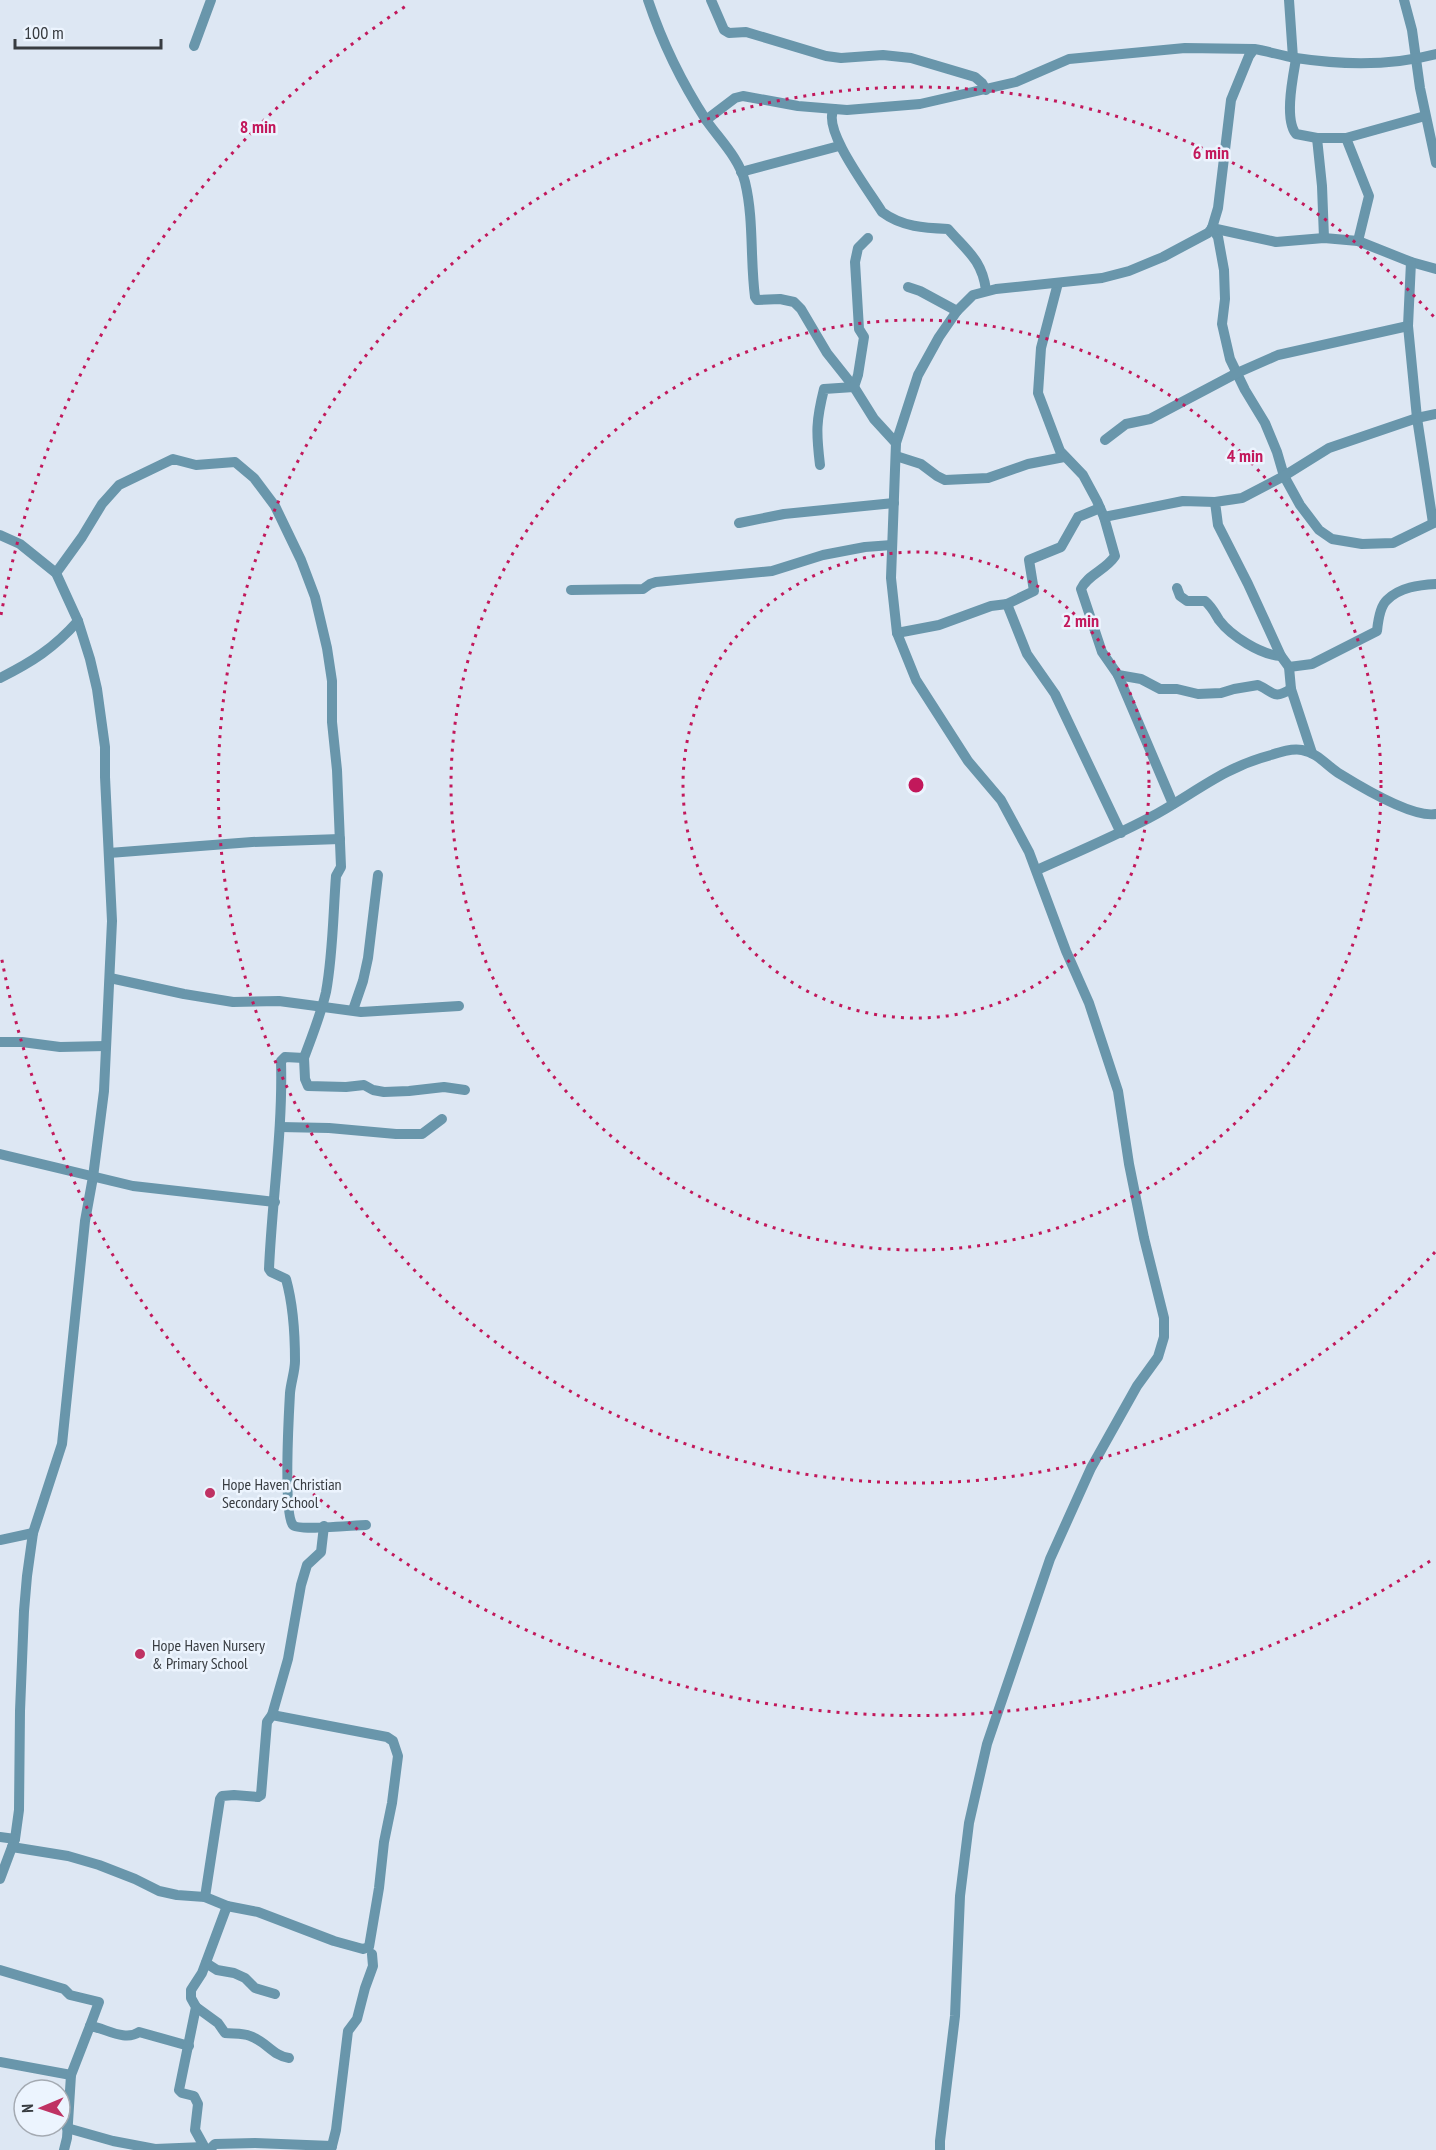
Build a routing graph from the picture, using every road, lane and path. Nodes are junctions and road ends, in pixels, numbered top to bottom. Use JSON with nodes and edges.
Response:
{"nodes":[{"id":1,"x":210,"y":0,"type":"edge"},
{"id":2,"x":648,"y":0,"type":"edge"},
{"id":3,"x":711,"y":0,"type":"edge"},
{"id":4,"x":1289,"y":0,"type":"edge"},
{"id":5,"x":1404,"y":0,"type":"edge"},
{"id":6,"x":194,"y":46,"type":"dead end"},
{"id":7,"x":1254,"y":49,"type":"junction"},
{"id":8,"x":1436,"y":54,"type":"edge"},
{"id":9,"x":1295,"y":58,"type":"junction"},
{"id":10,"x":1416,"y":60,"type":"junction"},
{"id":11,"x":986,"y":90,"type":"junction"},
{"id":12,"x":834,"y":109,"type":"junction"},
{"id":13,"x":1425,"y":116,"type":"junction"},
{"id":14,"x":706,"y":120,"type":"junction"},
{"id":15,"x":1317,"y":138,"type":"junction"},
{"id":16,"x":1346,"y":138,"type":"junction"},
{"id":17,"x":839,"y":146,"type":"junction"},
{"id":18,"x":1436,"y":163,"type":"edge"},
{"id":19,"x":741,"y":172,"type":"junction"},
{"id":20,"x":1212,"y":228,"type":"junction"},
{"id":21,"x":868,"y":238,"type":"dead end"},
{"id":22,"x":1323,"y":238,"type":"junction"},
{"id":23,"x":1358,"y":241,"type":"junction"},
{"id":24,"x":1411,"y":262,"type":"junction"},
{"id":25,"x":1436,"y":269,"type":"edge"},
{"id":26,"x":1058,"y":283,"type":"junction"},
{"id":27,"x":908,"y":287,"type":"dead end"},
{"id":28,"x":986,"y":290,"type":"junction"},
{"id":29,"x":957,"y":311,"type":"junction"},
{"id":30,"x":1408,"y":326,"type":"junction"},
{"id":31,"x":1237,"y":373,"type":"junction"},
{"id":32,"x":854,"y":387,"type":"junction"},
{"id":33,"x":1436,"y":414,"type":"edge"},
{"id":34,"x":1418,"y":417,"type":"junction"},
{"id":35,"x":1105,"y":440,"type":"dead end"},
{"id":36,"x":896,"y":443,"type":"junction"},
{"id":37,"x":896,"y":456,"type":"junction"},
{"id":38,"x":1064,"y":457,"type":"junction"},
{"id":39,"x":820,"y":465,"type":"dead end"},
{"id":40,"x":1284,"y":476,"type":"junction"},
{"id":41,"x":1215,"y":502,"type":"junction"},
{"id":42,"x":894,"y":503,"type":"junction"},
{"id":43,"x":1102,"y":512,"type":"junction"},
{"id":44,"x":1435,"y":522,"type":"edge"},
{"id":45,"x":739,"y":523,"type":"dead end"},
{"id":46,"x":0,"y":535,"type":"edge"},
{"id":47,"x":891,"y":545,"type":"junction"},
{"id":48,"x":56,"y":573,"type":"junction"},
{"id":49,"x":1436,"y":584,"type":"edge"},
{"id":50,"x":1178,"y":588,"type":"dead end"},
{"id":51,"x":571,"y":590,"type":"dead end"},
{"id":52,"x":1007,"y":604,"type":"junction"},
{"id":53,"x":78,"y":621,"type":"junction"},
{"id":54,"x":897,"y":633,"type":"junction"},
{"id":55,"x":1281,"y":656,"type":"junction"},
{"id":56,"x":1289,"y":667,"type":"junction"},
{"id":57,"x":1118,"y":675,"type":"junction"},
{"id":58,"x":0,"y":678,"type":"edge"},
{"id":59,"x":1291,"y":689,"type":"junction"},
{"id":60,"x":1312,"y":753,"type":"junction"},
{"id":61,"x":1173,"y":804,"type":"junction"},
{"id":62,"x":1436,"y":814,"type":"edge"},
{"id":63,"x":1121,"y":833,"type":"junction"},
{"id":64,"x":340,"y":839,"type":"junction"},
{"id":65,"x":109,"y":853,"type":"junction"},
{"id":66,"x":1037,"y":870,"type":"junction"},
{"id":67,"x":378,"y":875,"type":"dead end"},
{"id":68,"x":110,"y":978,"type":"junction"},
{"id":69,"x":322,"y":1006,"type":"junction"},
{"id":70,"x":459,"y":1006,"type":"dead end"},
{"id":71,"x":353,"y":1011,"type":"junction"},
{"id":72,"x":0,"y":1042,"type":"edge"},
{"id":73,"x":106,"y":1046,"type":"junction"},
{"id":74,"x":304,"y":1058,"type":"junction"},
{"id":75,"x":465,"y":1090,"type":"dead end"},
{"id":76,"x":442,"y":1119,"type":"dead end"},
{"id":77,"x":280,"y":1127,"type":"junction"},
{"id":78,"x":0,"y":1154,"type":"edge"},
{"id":79,"x":93,"y":1177,"type":"junction"},
{"id":80,"x":275,"y":1202,"type":"junction"},
{"id":81,"x":366,"y":1525,"type":"dead end"},
{"id":82,"x":324,"y":1526,"type":"junction"},
{"id":83,"x":33,"y":1533,"type":"junction"},
{"id":84,"x":0,"y":1540,"type":"edge"},
{"id":85,"x":272,"y":1715,"type":"junction"},
{"id":86,"x":0,"y":1837,"type":"edge"},
{"id":87,"x":13,"y":1843,"type":"junction"},
{"id":88,"x":0,"y":1879,"type":"edge"},
{"id":89,"x":205,"y":1897,"type":"junction"},
{"id":90,"x":227,"y":1906,"type":"junction"},
{"id":91,"x":372,"y":1954,"type":"dead end"},
{"id":92,"x":207,"y":1963,"type":"junction"},
{"id":93,"x":0,"y":1970,"type":"edge"},
{"id":94,"x":275,"y":1994,"type":"dead end"},
{"id":95,"x":196,"y":2007,"type":"junction"},
{"id":96,"x":90,"y":2026,"type":"junction"},
{"id":97,"x":189,"y":2046,"type":"junction"},
{"id":98,"x":289,"y":2058,"type":"dead end"},
{"id":99,"x":0,"y":2062,"type":"edge"},
{"id":100,"x":71,"y":2075,"type":"junction"},
{"id":101,"x":71,"y":2078,"type":"edge"},
{"id":102,"x":72,"y":2129,"type":"edge"},
{"id":103,"x":303,"y":2147,"type":"edge"},
{"id":104,"x":332,"y":2148,"type":"edge"},
{"id":105,"x":206,"y":2149,"type":"edge"},
{"id":106,"x":940,"y":2150,"type":"edge"}],
"edges":[{"from":1,"to":6,"type":"street"},
{"from":2,"to":14,"type":"street"},
{"from":3,"to":11,"type":"street"},
{"from":4,"to":9,"type":"street"},
{"from":5,"to":10,"type":"street"},
{"from":7,"to":9,"type":"street"},
{"from":7,"to":11,"type":"street"},
{"from":7,"to":20,"type":"street"},
{"from":8,"to":10,"type":"street"},
{"from":9,"to":10,"type":"street"},
{"from":9,"to":15,"type":"street"},
{"from":10,"to":13,"type":"street"},
{"from":11,"to":12,"type":"street"},
{"from":12,"to":14,"type":"street"},
{"from":12,"to":17,"type":"street"},
{"from":13,"to":16,"type":"street"},
{"from":13,"to":18,"type":"street"},
{"from":14,"to":19,"type":"street"},
{"from":15,"to":16,"type":"street"},
{"from":15,"to":22,"type":"street"},
{"from":16,"to":23,"type":"street"},
{"from":17,"to":19,"type":"street"},
{"from":17,"to":28,"type":"street"},
{"from":19,"to":32,"type":"street"},
{"from":20,"to":22,"type":"street"},
{"from":20,"to":26,"type":"street"},
{"from":20,"to":31,"type":"street"},
{"from":21,"to":32,"type":"street"},
{"from":22,"to":23,"type":"street"},
{"from":23,"to":24,"type":"street"},
{"from":24,"to":25,"type":"street"},
{"from":24,"to":30,"type":"street"},
{"from":26,"to":28,"type":"street"},
{"from":26,"to":38,"type":"street"},
{"from":27,"to":29,"type":"street"},
{"from":28,"to":29,"type":"street"},
{"from":29,"to":36,"type":"street"},
{"from":30,"to":31,"type":"street"},
{"from":30,"to":34,"type":"street"},
{"from":31,"to":35,"type":"street"},
{"from":31,"to":40,"type":"street"},
{"from":32,"to":36,"type":"street"},
{"from":32,"to":39,"type":"street"},
{"from":33,"to":34,"type":"street"},
{"from":34,"to":40,"type":"street"},
{"from":34,"to":44,"type":"street"},
{"from":36,"to":37,"type":"street"},
{"from":37,"to":38,"type":"street"},
{"from":37,"to":42,"type":"street"},
{"from":38,"to":43,"type":"street"},
{"from":40,"to":41,"type":"street"},
{"from":40,"to":44,"type":"street"},
{"from":41,"to":43,"type":"street"},
{"from":41,"to":55,"type":"street"},
{"from":42,"to":45,"type":"street"},
{"from":42,"to":47,"type":"street"},
{"from":43,"to":52,"type":"street"},
{"from":43,"to":57,"type":"street"},
{"from":46,"to":48,"type":"street"},
{"from":47,"to":51,"type":"street"},
{"from":47,"to":54,"type":"street"},
{"from":48,"to":53,"type":"street"},
{"from":48,"to":64,"type":"street"},
{"from":49,"to":56,"type":"street"},
{"from":50,"to":55,"type":"street"},
{"from":52,"to":54,"type":"street"},
{"from":52,"to":63,"type":"street"},
{"from":53,"to":58,"type":"street"},
{"from":53,"to":65,"type":"street"},
{"from":54,"to":66,"type":"street"},
{"from":55,"to":56,"type":"street"},
{"from":56,"to":59,"type":"street"},
{"from":57,"to":59,"type":"street"},
{"from":57,"to":61,"type":"street"},
{"from":59,"to":60,"type":"street"},
{"from":60,"to":61,"type":"street"},
{"from":60,"to":62,"type":"street"},
{"from":61,"to":63,"type":"street"},
{"from":63,"to":66,"type":"street"},
{"from":64,"to":65,"type":"street"},
{"from":64,"to":69,"type":"street"},
{"from":65,"to":68,"type":"street"},
{"from":66,"to":106,"type":"street"},
{"from":67,"to":71,"type":"street"},
{"from":68,"to":69,"type":"street"},
{"from":68,"to":73,"type":"street"},
{"from":69,"to":71,"type":"street"},
{"from":69,"to":74,"type":"street"},
{"from":70,"to":71,"type":"street"},
{"from":72,"to":73,"type":"street"},
{"from":73,"to":79,"type":"street"},
{"from":74,"to":75,"type":"street"},
{"from":74,"to":77,"type":"street"},
{"from":76,"to":77,"type":"street"},
{"from":77,"to":80,"type":"street"},
{"from":78,"to":79,"type":"street"},
{"from":79,"to":80,"type":"street"},
{"from":79,"to":83,"type":"street"},
{"from":80,"to":82,"type":"street"},
{"from":81,"to":82,"type":"street"},
{"from":82,"to":85,"type":"street"},
{"from":83,"to":84,"type":"street"},
{"from":83,"to":87,"type":"street"},
{"from":85,"to":89,"type":"street"},
{"from":85,"to":90,"type":"street"},
{"from":86,"to":87,"type":"street"},
{"from":87,"to":88,"type":"street"},
{"from":87,"to":89,"type":"street"},
{"from":89,"to":90,"type":"street"},
{"from":90,"to":92,"type":"street"},
{"from":91,"to":104,"type":"street"},
{"from":92,"to":94,"type":"street"},
{"from":92,"to":95,"type":"street"},
{"from":93,"to":96,"type":"street"},
{"from":95,"to":97,"type":"street"},
{"from":95,"to":98,"type":"street"},
{"from":96,"to":97,"type":"street"},
{"from":96,"to":100,"type":"street"},
{"from":97,"to":105,"type":"street"},
{"from":99,"to":100,"type":"street"},
{"from":100,"to":101,"type":"street"},
{"from":102,"to":105,"type":"street"},
{"from":103,"to":104,"type":"street"},
{"from":103,"to":105,"type":"street"}]}
